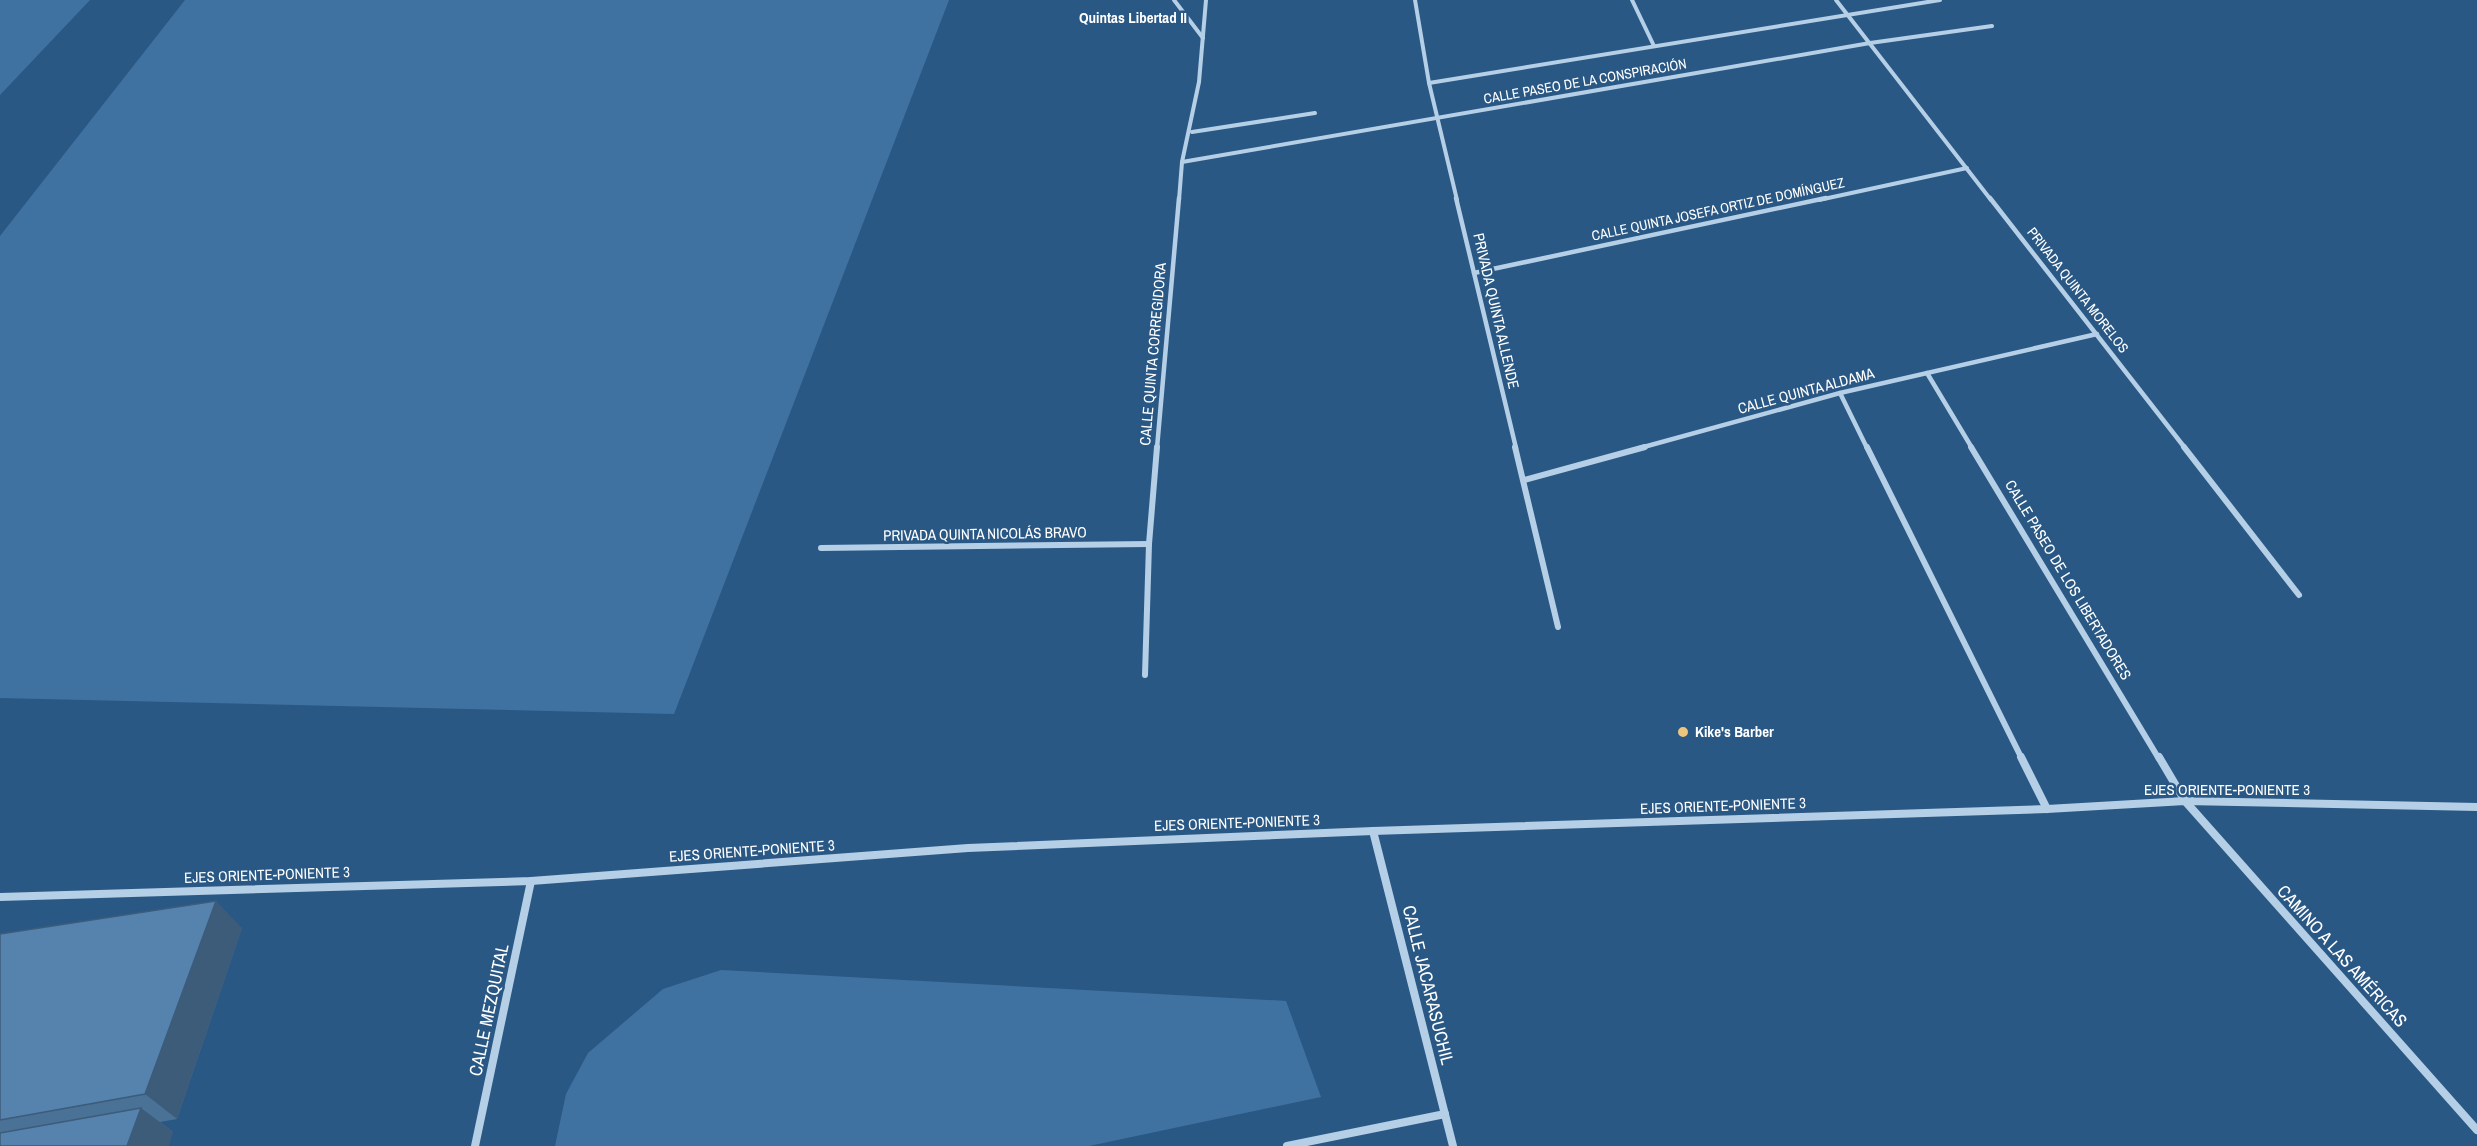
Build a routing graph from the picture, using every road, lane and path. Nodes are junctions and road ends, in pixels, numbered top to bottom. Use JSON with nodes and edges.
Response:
{"nodes":[{"id":1,"x":1174,"y":0,"type":"edge"},
{"id":2,"x":1206,"y":0,"type":"edge"},
{"id":3,"x":1414,"y":0,"type":"edge"},
{"id":4,"x":1632,"y":0,"type":"edge"},
{"id":5,"x":1836,"y":0,"type":"edge"},
{"id":6,"x":1940,"y":0,"type":"edge"},
{"id":7,"x":1847,"y":13,"type":"junction"},
{"id":8,"x":1992,"y":26,"type":"dead end"},
{"id":9,"x":1204,"y":38,"type":"junction"},
{"id":10,"x":1870,"y":44,"type":"junction"},
{"id":11,"x":1654,"y":45,"type":"junction"},
{"id":12,"x":1429,"y":83,"type":"junction"},
{"id":13,"x":1315,"y":114,"type":"dead end"},
{"id":14,"x":1438,"y":117,"type":"junction"},
{"id":15,"x":1191,"y":132,"type":"junction"},
{"id":16,"x":1182,"y":162,"type":"junction"},
{"id":17,"x":1967,"y":168,"type":"junction"},
{"id":18,"x":1474,"y":273,"type":"junction"},
{"id":19,"x":2097,"y":334,"type":"junction"},
{"id":20,"x":1927,"y":373,"type":"junction"},
{"id":21,"x":1840,"y":393,"type":"junction"},
{"id":22,"x":1524,"y":480,"type":"junction"},
{"id":23,"x":1149,"y":544,"type":"junction"},
{"id":24,"x":821,"y":548,"type":"dead end"},
{"id":25,"x":2299,"y":596,"type":"dead end"},
{"id":26,"x":1558,"y":627,"type":"dead end"},
{"id":27,"x":1145,"y":675,"type":"dead end"},
{"id":28,"x":2185,"y":801,"type":"junction"},
{"id":29,"x":2477,"y":807,"type":"edge"},
{"id":30,"x":2047,"y":809,"type":"junction"},
{"id":31,"x":1373,"y":831,"type":"junction"},
{"id":32,"x":531,"y":881,"type":"junction"},
{"id":33,"x":0,"y":897,"type":"edge"},
{"id":34,"x":1445,"y":1114,"type":"junction"},
{"id":35,"x":2477,"y":1130,"type":"edge"},
{"id":36,"x":475,"y":1146,"type":"edge"},
{"id":37,"x":1287,"y":1146,"type":"edge"},
{"id":38,"x":1453,"y":1146,"type":"edge"}],
"edges":[{"from":1,"to":9,"type":"street"},
{"from":2,"to":9,"type":"street","name":"CALLE QUINTA CORREGIDORA"},
{"from":3,"to":12,"type":"street","name":"PRIVADA QUINTA ALLENDE"},
{"from":4,"to":11,"type":"street"},
{"from":5,"to":7,"type":"street","name":"PRIVADA QUINTA MORELOS"},
{"from":6,"to":7,"type":"street","name":"CALLE PASEO DE LA CONSPIRACIÓN"},
{"from":7,"to":10,"type":"street","name":"PRIVADA QUINTA MORELOS"},
{"from":7,"to":11,"type":"street","name":"CALLE PASEO DE LA CONSPIRACIÓN"},
{"from":8,"to":10,"type":"street","name":"CALLE PASEO DE LA CONSPIRACIÓN"},
{"from":9,"to":15,"type":"street","name":"CALLE QUINTA CORREGIDORA"},
{"from":10,"to":14,"type":"street","name":"CALLE PASEO DE LA CONSPIRACIÓN"},
{"from":10,"to":17,"type":"street","name":"PRIVADA QUINTA MORELOS"},
{"from":11,"to":12,"type":"street","name":"CALLE PASEO DE LA CONSPIRACIÓN"},
{"from":12,"to":14,"type":"street","name":"PRIVADA QUINTA ALLENDE"},
{"from":13,"to":15,"type":"street"},
{"from":14,"to":16,"type":"street","name":"CALLE PASEO DE LA CONSPIRACIÓN"},
{"from":14,"to":18,"type":"street","name":"PRIVADA QUINTA ALLENDE"},
{"from":15,"to":16,"type":"street","name":"CALLE QUINTA CORREGIDORA"},
{"from":16,"to":23,"type":"street","name":"CALLE QUINTA CORREGIDORA"},
{"from":17,"to":18,"type":"street","name":"CALLE QUINTA JOSEFA ORTIZ DE DOMÍNGUEZ"},
{"from":17,"to":19,"type":"street","name":"PRIVADA QUINTA MORELOS"},
{"from":18,"to":22,"type":"street","name":"PRIVADA QUINTA ALLENDE"},
{"from":19,"to":20,"type":"street","name":"CALLE QUINTA ALDAMA"},
{"from":19,"to":25,"type":"street","name":"PRIVADA QUINTA MORELOS"},
{"from":20,"to":21,"type":"street","name":"CALLE QUINTA ALDAMA"},
{"from":20,"to":28,"type":"street","name":"CALLE PASEO DE LOS LIBERTADORES"},
{"from":21,"to":22,"type":"street","name":"CALLE QUINTA ALDAMA"},
{"from":21,"to":30,"type":"street"},
{"from":22,"to":26,"type":"street","name":"PRIVADA QUINTA ALLENDE"},
{"from":23,"to":24,"type":"street","name":"PRIVADA QUINTA NICOLÁS BRAVO"},
{"from":23,"to":27,"type":"street","name":"CALLE QUINTA CORREGIDORA"},
{"from":28,"to":29,"type":"street","name":"EJES ORIENTE-PONIENTE 3"},
{"from":28,"to":30,"type":"street","name":"EJES ORIENTE-PONIENTE 3"},
{"from":28,"to":35,"type":"street","name":"CAMINO A LAS AMÉRICAS"},
{"from":30,"to":31,"type":"street","name":"EJES ORIENTE-PONIENTE 3"},
{"from":31,"to":32,"type":"street","name":"EJES ORIENTE-PONIENTE 3"},
{"from":31,"to":34,"type":"street","name":"CALLE JACARASUCHIL"},
{"from":32,"to":33,"type":"street","name":"EJES ORIENTE-PONIENTE 3"},
{"from":32,"to":36,"type":"street","name":"CALLE MEZQUITAL"},
{"from":34,"to":37,"type":"street"},
{"from":34,"to":38,"type":"street","name":"CALLE JACARASUCHIL"}]}
